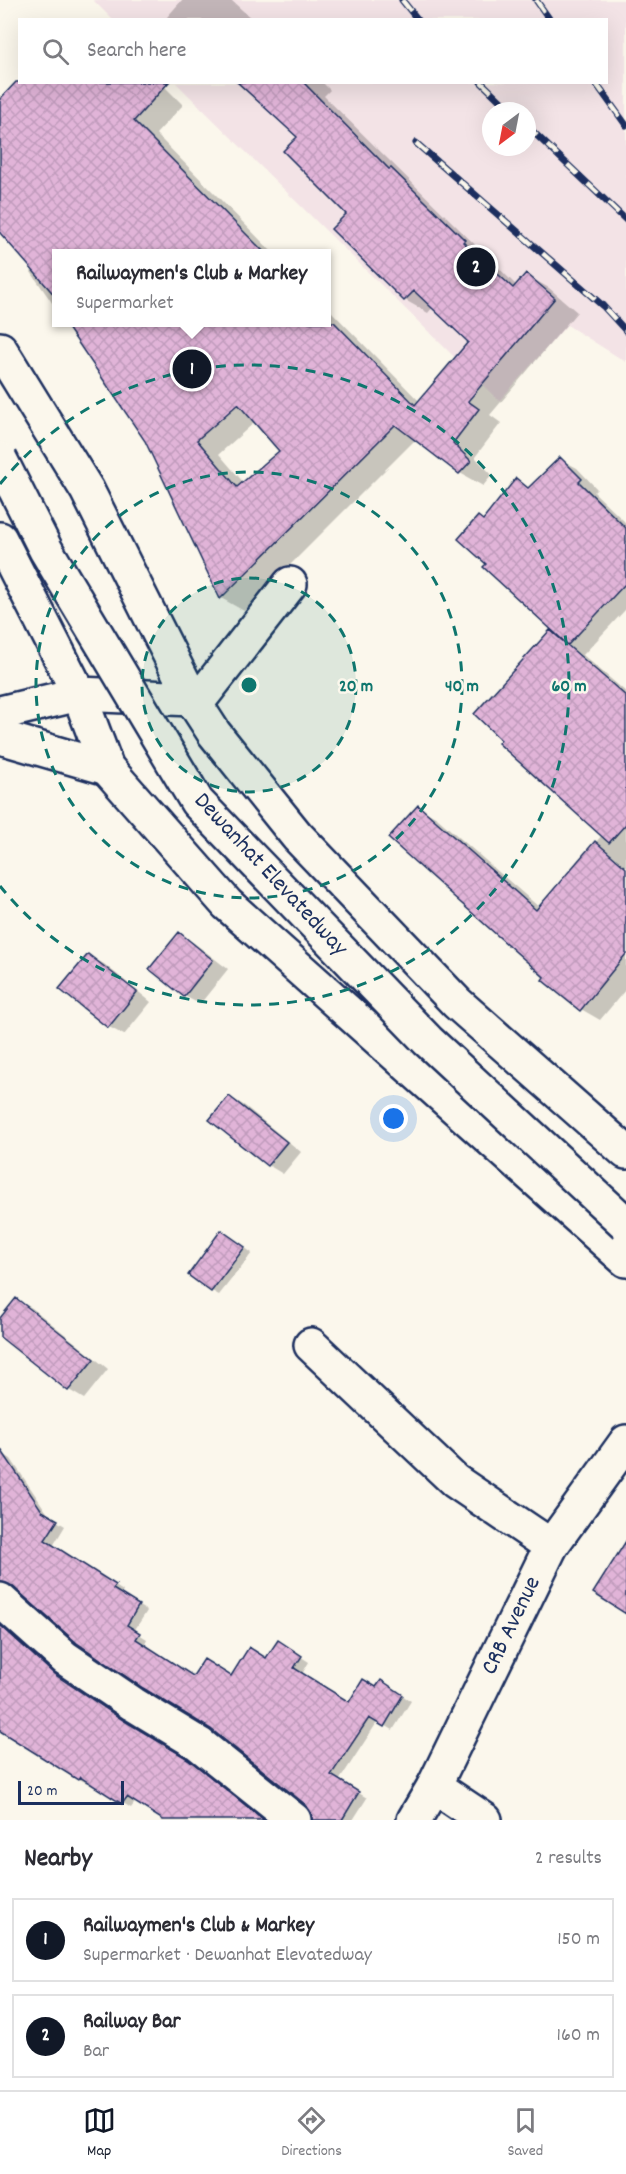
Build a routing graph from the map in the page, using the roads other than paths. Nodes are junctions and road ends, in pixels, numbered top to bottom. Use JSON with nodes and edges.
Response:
{"nodes":[{"id":1,"x":0,"y":350,"type":"edge"},
{"id":2,"x":0,"y":459,"type":"edge"},
{"id":3,"x":0,"y":539,"type":"edge"},
{"id":4,"x":290,"y":584,"type":"dead end"},
{"id":5,"x":79,"y":694,"type":"junction"},
{"id":6,"x":192,"y":699,"type":"junction"},
{"id":7,"x":0,"y":713,"type":"edge"},
{"id":8,"x":0,"y":737,"type":"edge"},
{"id":9,"x":108,"y":768,"type":"junction"},
{"id":10,"x":626,"y":1152,"type":"edge"},
{"id":11,"x":626,"y":1224,"type":"edge"},
{"id":12,"x":626,"y":1260,"type":"edge"},
{"id":13,"x":311,"y":1345,"type":"dead end"},
{"id":14,"x":626,"y":1442,"type":"edge"},
{"id":15,"x":551,"y":1546,"type":"junction"},
{"id":16,"x":0,"y":1600,"type":"edge"},
{"id":17,"x":434,"y":1785,"type":"junction"},
{"id":18,"x":294,"y":1820,"type":"edge"},
{"id":19,"x":414,"y":1820,"type":"edge"},
{"id":20,"x":485,"y":1820,"type":"edge"}],
"edges":[{"from":1,"to":6,"type":"main road"},
{"from":2,"to":11,"type":"main road","name":"Dewanhat Elevatedway","bridge":true},
{"from":3,"to":5,"type":"main road"},
{"from":4,"to":6,"type":"main road"},
{"from":5,"to":6,"type":"main road"},
{"from":5,"to":7,"type":"main road"},
{"from":5,"to":9,"type":"main road"},
{"from":6,"to":10,"type":"main road"},
{"from":8,"to":9,"type":"main road"},
{"from":9,"to":12,"type":"main road"},
{"from":13,"to":15,"type":"main road"},
{"from":14,"to":15,"type":"main road","name":"CRB Avenue"},
{"from":15,"to":17,"type":"main road","name":"CRB Avenue"},
{"from":16,"to":18,"type":"main road"},
{"from":17,"to":19,"type":"main road","name":"CRB Avenue"},
{"from":17,"to":20,"type":"main road"}]}
